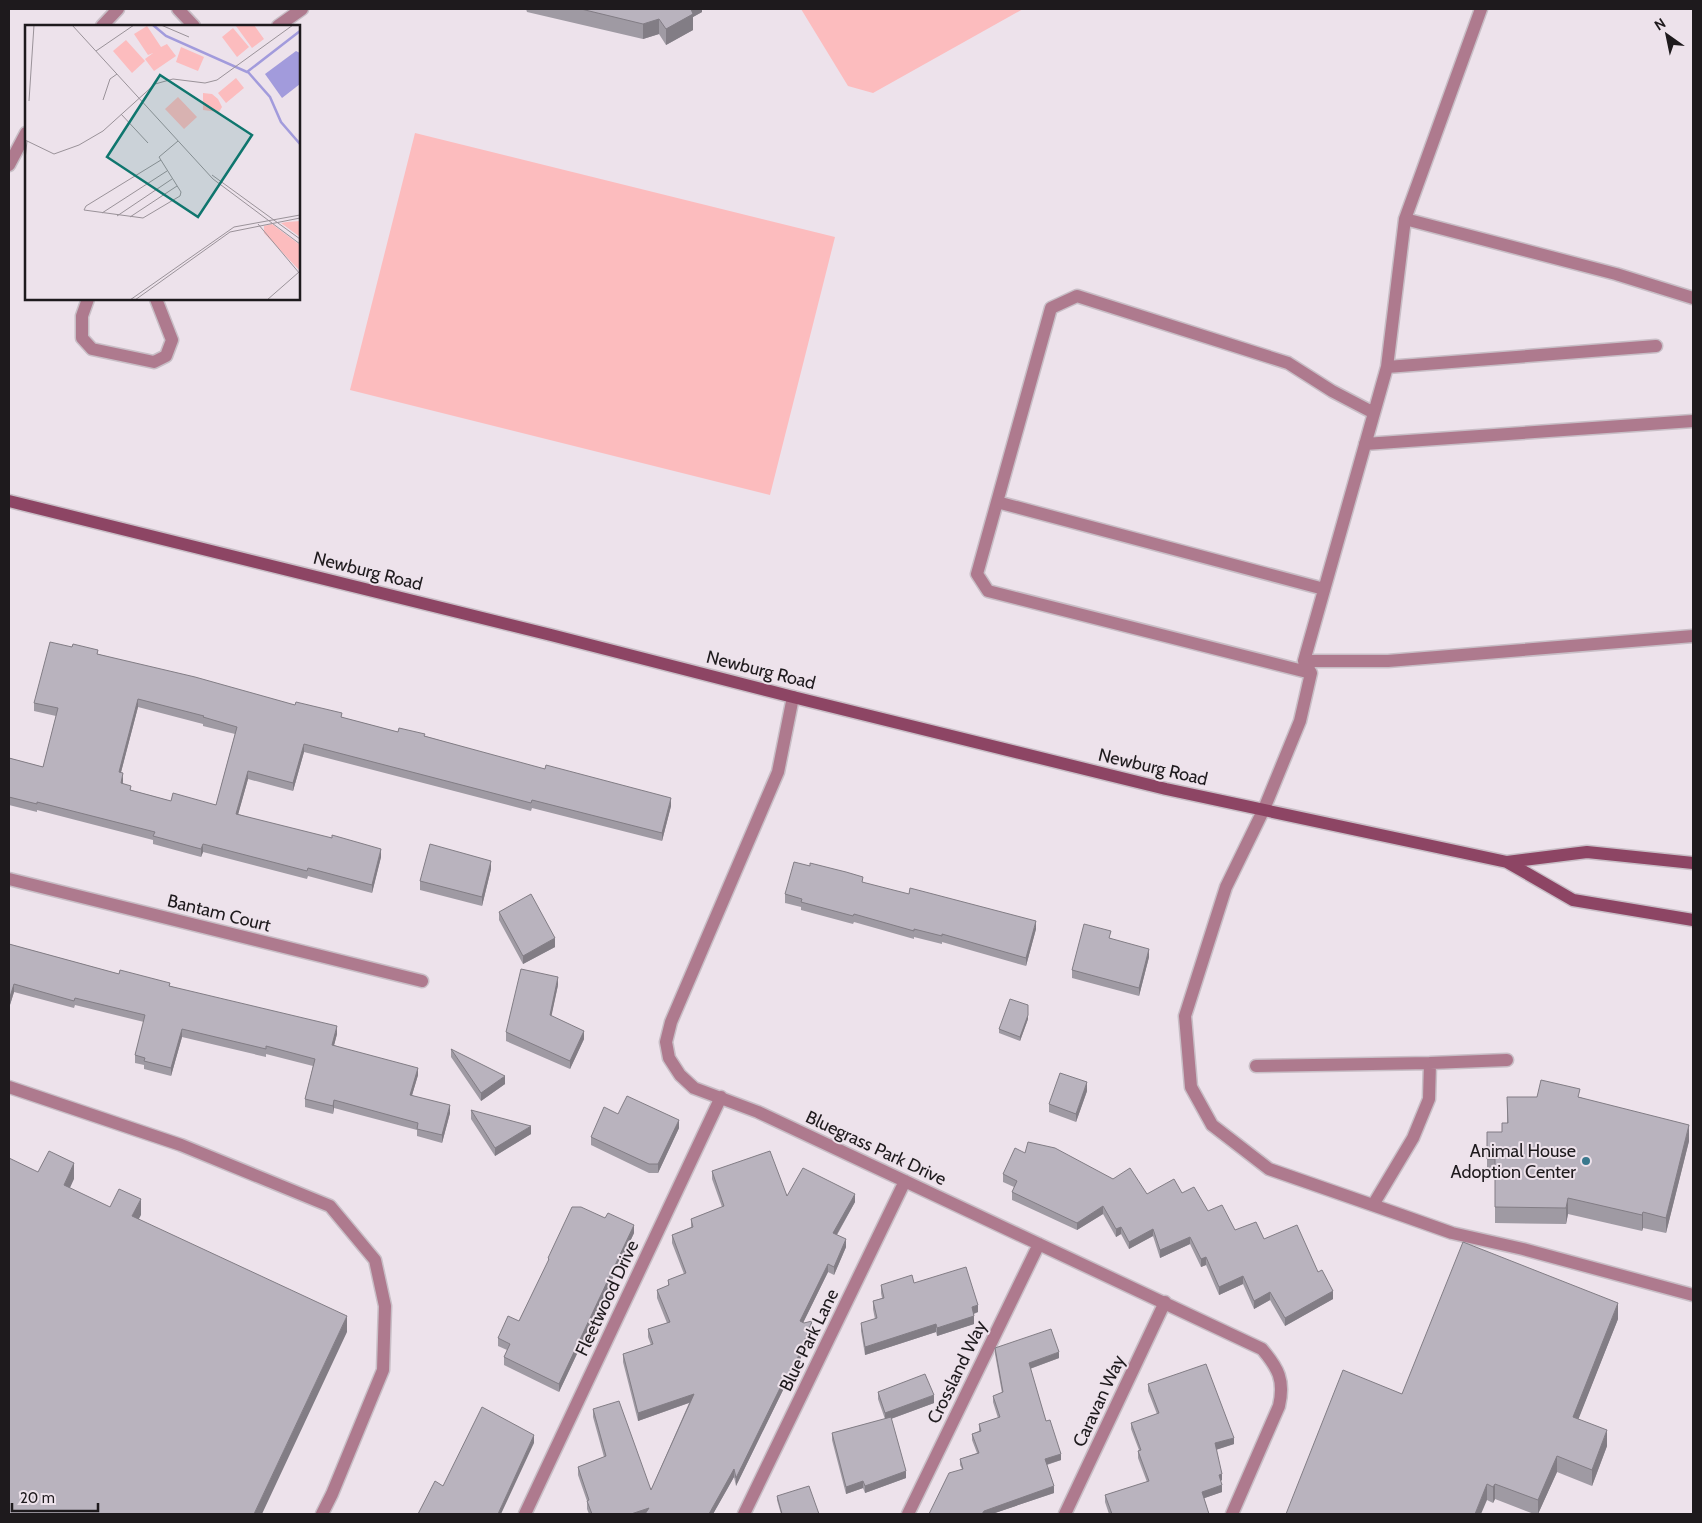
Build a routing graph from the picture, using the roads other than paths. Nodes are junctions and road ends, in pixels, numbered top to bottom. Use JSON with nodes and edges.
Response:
{"nodes":[{"id":1,"x":118,"y":9,"type":"edge"},
{"id":2,"x":178,"y":9,"type":"edge"},
{"id":3,"x":302,"y":9,"type":"edge"},
{"id":4,"x":1480,"y":9,"type":"edge"},
{"id":5,"x":103,"y":25,"type":"edge"},
{"id":6,"x":193,"y":25,"type":"edge"},
{"id":7,"x":279,"y":25,"type":"edge"},
{"id":8,"x":25,"y":135,"type":"edge"},
{"id":9,"x":9,"y":165,"type":"edge"},
{"id":10,"x":1405,"y":219,"type":"junction"},
{"id":11,"x":1693,"y":298,"type":"edge"},
{"id":12,"x":88,"y":300,"type":"edge"},
{"id":13,"x":156,"y":300,"type":"edge"},
{"id":14,"x":1656,"y":346,"type":"dead end"},
{"id":15,"x":1387,"y":367,"type":"junction"},
{"id":16,"x":1374,"y":413,"type":"junction"},
{"id":17,"x":1693,"y":421,"type":"edge"},
{"id":18,"x":1365,"y":444,"type":"junction"},
{"id":19,"x":9,"y":501,"type":"edge"},
{"id":20,"x":997,"y":502,"type":"junction"},
{"id":21,"x":1324,"y":589,"type":"junction"},
{"id":22,"x":1693,"y":636,"type":"edge"},
{"id":23,"x":1304,"y":661,"type":"junction"},
{"id":24,"x":1311,"y":673,"type":"junction"},
{"id":25,"x":793,"y":697,"type":"junction"},
{"id":26,"x":1264,"y":809,"type":"junction"},
{"id":27,"x":1507,"y":862,"type":"junction"},
{"id":28,"x":1693,"y":863,"type":"edge"},
{"id":29,"x":9,"y":879,"type":"edge"},
{"id":30,"x":1693,"y":920,"type":"edge"},
{"id":31,"x":422,"y":981,"type":"dead end"},
{"id":32,"x":1507,"y":1060,"type":"dead end"},
{"id":33,"x":1430,"y":1063,"type":"junction"},
{"id":34,"x":1256,"y":1066,"type":"dead end"},
{"id":35,"x":9,"y":1087,"type":"edge"},
{"id":36,"x":721,"y":1097,"type":"junction"},
{"id":37,"x":905,"y":1181,"type":"junction"},
{"id":38,"x":1373,"y":1205,"type":"junction"},
{"id":39,"x":1039,"y":1244,"type":"junction"},
{"id":40,"x":1693,"y":1294,"type":"edge"},
{"id":41,"x":1165,"y":1302,"type":"junction"},
{"id":42,"x":322,"y":1514,"type":"edge"},
{"id":43,"x":525,"y":1514,"type":"edge"},
{"id":44,"x":744,"y":1514,"type":"edge"},
{"id":45,"x":908,"y":1514,"type":"edge"},
{"id":46,"x":1065,"y":1514,"type":"edge"},
{"id":47,"x":1232,"y":1514,"type":"edge"}],
"edges":[{"from":1,"to":5,"type":"street"},
{"from":2,"to":6,"type":"street"},
{"from":3,"to":7,"type":"street"},
{"from":4,"to":10,"type":"street"},
{"from":8,"to":9,"type":"street"},
{"from":10,"to":11,"type":"street"},
{"from":10,"to":15,"type":"street"},
{"from":12,"to":13,"type":"street"},
{"from":14,"to":15,"type":"street"},
{"from":15,"to":16,"type":"street"},
{"from":16,"to":18,"type":"street"},
{"from":16,"to":20,"type":"street"},
{"from":17,"to":18,"type":"street"},
{"from":18,"to":21,"type":"street"},
{"from":19,"to":25,"type":"main road","name":"Newburg Road"},
{"from":20,"to":21,"type":"street"},
{"from":20,"to":24,"type":"street"},
{"from":21,"to":23,"type":"street"},
{"from":22,"to":23,"type":"street"},
{"from":23,"to":24,"type":"street"},
{"from":24,"to":26,"type":"street"},
{"from":25,"to":26,"type":"main road","name":"Newburg Road"},
{"from":25,"to":36,"type":"street","name":"Bluegrass Park Drive"},
{"from":26,"to":27,"type":"main road","name":"Newburg Road"},
{"from":26,"to":38,"type":"street"},
{"from":27,"to":28,"type":"main road","name":"Newburg Road"},
{"from":27,"to":30,"type":"main road","name":"Newburg Road"},
{"from":29,"to":31,"type":"street","name":"Bantam Court"},
{"from":32,"to":33,"type":"street"},
{"from":33,"to":34,"type":"street"},
{"from":33,"to":38,"type":"street"},
{"from":35,"to":42,"type":"street"},
{"from":36,"to":37,"type":"street","name":"Bluegrass Park Drive"},
{"from":36,"to":43,"type":"street","name":"Fleetwood Drive"},
{"from":37,"to":39,"type":"street","name":"Bluegrass Park Drive"},
{"from":37,"to":44,"type":"street","name":"Blue Park Lane"},
{"from":38,"to":40,"type":"street"},
{"from":39,"to":41,"type":"street","name":"Bluegrass Park Drive"},
{"from":39,"to":45,"type":"street","name":"Crossland Way"},
{"from":41,"to":46,"type":"street","name":"Caravan Way"},
{"from":41,"to":47,"type":"street","name":"Bluegrass Park Drive"}]}
